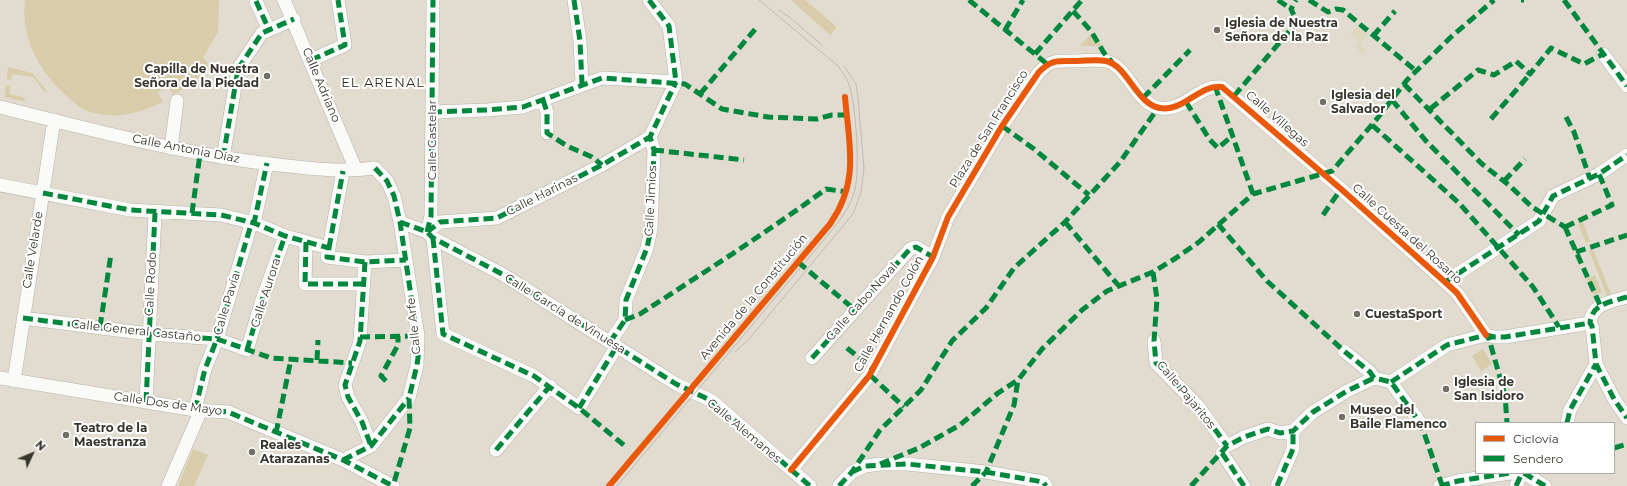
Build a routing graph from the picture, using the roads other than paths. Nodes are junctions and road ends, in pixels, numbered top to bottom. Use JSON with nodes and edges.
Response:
{"nodes":[{"id":1,"x":284,"y":0,"type":"edge"},
{"id":2,"x":338,"y":0,"type":"edge"},
{"id":3,"x":433,"y":0,"type":"edge"},
{"id":4,"x":574,"y":0,"type":"edge"},
{"id":5,"x":649,"y":0,"type":"edge"},
{"id":6,"x":256,"y":1,"type":"edge"},
{"id":7,"x":294,"y":19,"type":"junction"},
{"id":8,"x":269,"y":30,"type":"junction"},
{"id":9,"x":1603,"y":54,"type":"dead end"},
{"id":10,"x":311,"y":60,"type":"junction"},
{"id":11,"x":676,"y":82,"type":"junction"},
{"id":12,"x":582,"y":84,"type":"junction"},
{"id":13,"x":1214,"y":86,"type":"joint"},
{"id":14,"x":1627,"y":86,"type":"edge"},
{"id":15,"x":543,"y":100,"type":"junction"},
{"id":16,"x":177,"y":101,"type":"dead end"},
{"id":17,"x":0,"y":107,"type":"edge"},
{"id":18,"x":432,"y":112,"type":"junction"},
{"id":19,"x":54,"y":120,"type":"junction"},
{"id":20,"x":547,"y":133,"type":"dead end"},
{"id":21,"x":650,"y":137,"type":"junction"},
{"id":22,"x":171,"y":148,"type":"junction"},
{"id":23,"x":1627,"y":155,"type":"edge"},
{"id":24,"x":223,"y":158,"type":"junction"},
{"id":25,"x":267,"y":163,"type":"junction"},
{"id":26,"x":375,"y":168,"type":"joint"},
{"id":27,"x":356,"y":170,"type":"junction"},
{"id":28,"x":343,"y":171,"type":"junction"},
{"id":29,"x":1323,"y":174,"type":"joint"},
{"id":30,"x":0,"y":185,"type":"edge"},
{"id":31,"x":42,"y":194,"type":"junction"},
{"id":32,"x":154,"y":213,"type":"junction"},
{"id":33,"x":948,"y":217,"type":"joint"},
{"id":34,"x":254,"y":222,"type":"junction"},
{"id":35,"x":400,"y":222,"type":"junction"},
{"id":36,"x":430,"y":235,"type":"junction"},
{"id":37,"x":285,"y":236,"type":"junction"},
{"id":38,"x":306,"y":242,"type":"junction"},
{"id":39,"x":329,"y":248,"type":"junction"},
{"id":40,"x":933,"y":257,"type":"junction"},
{"id":41,"x":406,"y":260,"type":"junction"},
{"id":42,"x":365,"y":262,"type":"junction"},
{"id":43,"x":1445,"y":282,"type":"junction"},
{"id":44,"x":364,"y":284,"type":"junction"},
{"id":45,"x":1627,"y":297,"type":"edge"},
{"id":46,"x":23,"y":318,"type":"junction"},
{"id":47,"x":1590,"y":323,"type":"junction"},
{"id":48,"x":149,"y":334,"type":"junction"},
{"id":49,"x":1486,"y":335,"type":"junction"},
{"id":50,"x":217,"y":339,"type":"junction"},
{"id":51,"x":1154,"y":341,"type":"dead end"},
{"id":52,"x":614,"y":344,"type":"junction"},
{"id":53,"x":247,"y":350,"type":"joint"},
{"id":54,"x":1344,"y":351,"type":"dead end"},
{"id":55,"x":812,"y":358,"type":"dead end"},
{"id":56,"x":1596,"y":364,"type":"junction"},
{"id":57,"x":0,"y":378,"type":"edge"},
{"id":58,"x":1374,"y":378,"type":"junction"},
{"id":59,"x":14,"y":381,"type":"junction"},
{"id":60,"x":1391,"y":382,"type":"junction"},
{"id":61,"x":550,"y":386,"type":"junction"},
{"id":62,"x":695,"y":393,"type":"joint"},
{"id":63,"x":146,"y":402,"type":"junction"},
{"id":64,"x":198,"y":410,"type":"junction"},
{"id":65,"x":1627,"y":418,"type":"edge"},
{"id":66,"x":1567,"y":422,"type":"edge"},
{"id":67,"x":1421,"y":424,"type":"dead end"},
{"id":68,"x":1293,"y":431,"type":"junction"},
{"id":69,"x":371,"y":446,"type":"junction"},
{"id":70,"x":496,"y":450,"type":"dead end"},
{"id":71,"x":1225,"y":450,"type":"junction"},
{"id":72,"x":343,"y":460,"type":"junction"},
{"id":73,"x":791,"y":470,"type":"junction"},
{"id":74,"x":1504,"y":474,"type":"edge"},
{"id":75,"x":1522,"y":474,"type":"edge"},
{"id":76,"x":1525,"y":474,"type":"edge"},
{"id":77,"x":168,"y":486,"type":"edge"},
{"id":78,"x":393,"y":486,"type":"edge"},
{"id":79,"x":810,"y":486,"type":"edge"},
{"id":80,"x":840,"y":486,"type":"edge"},
{"id":81,"x":1046,"y":486,"type":"edge"},
{"id":82,"x":1244,"y":486,"type":"edge"},
{"id":83,"x":1277,"y":486,"type":"edge"},
{"id":84,"x":1440,"y":486,"type":"edge"},
{"id":85,"x":1516,"y":486,"type":"edge"},
{"id":86,"x":1545,"y":486,"type":"edge"}],
"edges":[{"from":1,"to":7,"type":"street","name":"Calle Adriano"},
{"from":2,"to":10,"type":"street"},
{"from":3,"to":18,"type":"street","name":"Calle Castelar"},
{"from":4,"to":12,"type":"street"},
{"from":5,"to":11,"type":"street"},
{"from":6,"to":8,"type":"street"},
{"from":7,"to":8,"type":"street"},
{"from":7,"to":10,"type":"street","name":"Calle Adriano"},
{"from":8,"to":24,"type":"street"},
{"from":9,"to":14,"type":"street"},
{"from":10,"to":27,"type":"street","name":"Calle Adriano"},
{"from":11,"to":12,"type":"street"},
{"from":11,"to":21,"type":"street"},
{"from":12,"to":15,"type":"street"},
{"from":13,"to":29,"type":"street","name":"Calle Villegas"},
{"from":13,"to":33,"type":"street","name":"Plaza de San Francisco"},
{"from":15,"to":18,"type":"street"},
{"from":15,"to":20,"type":"street"},
{"from":16,"to":22,"type":"street"},
{"from":17,"to":19,"type":"street","name":"Calle Antonia Díaz"},
{"from":18,"to":36,"type":"street","name":"Calle Castelar"},
{"from":19,"to":22,"type":"street","name":"Calle Antonia Díaz"},
{"from":19,"to":31,"type":"street","name":"Calle Velarde"},
{"from":21,"to":36,"type":"street","name":"Calle Harinas"},
{"from":21,"to":52,"type":"street","name":"Calle Jimios"},
{"from":22,"to":24,"type":"street","name":"Calle Antonia Díaz"},
{"from":23,"to":43,"type":"street"},
{"from":24,"to":25,"type":"street","name":"Calle Antonia Díaz"},
{"from":25,"to":28,"type":"street","name":"Calle Antonia Díaz"},
{"from":25,"to":34,"type":"street","name":"Calle Pavía"},
{"from":26,"to":27,"type":"street","name":"Calle Antonia Díaz"},
{"from":26,"to":35,"type":"street","name":"Calle Arfe"},
{"from":27,"to":28,"type":"street","name":"Calle Antonia Díaz"},
{"from":28,"to":39,"type":"street"},
{"from":29,"to":43,"type":"street","name":"Calle Cuesta del Rosario"},
{"from":30,"to":31,"type":"street"},
{"from":31,"to":32,"type":"street"},
{"from":31,"to":46,"type":"street","name":"Calle Velarde"},
{"from":32,"to":34,"type":"street"},
{"from":32,"to":48,"type":"street","name":"Calle Rodo"},
{"from":33,"to":40,"type":"street","name":"Calle Hernando Colón"},
{"from":34,"to":37,"type":"street"},
{"from":34,"to":50,"type":"street","name":"Calle Pavía"},
{"from":35,"to":36,"type":"street","name":"Calle García de Vinuesa"},
{"from":35,"to":41,"type":"street","name":"Calle Arfe"},
{"from":36,"to":52,"type":"street","name":"Calle García de Vinuesa"},
{"from":36,"to":61,"type":"street","name":"Calle Castelar"},
{"from":37,"to":38,"type":"street"},
{"from":37,"to":53,"type":"street","name":"Calle Aurora"},
{"from":38,"to":39,"type":"street"},
{"from":38,"to":44,"type":"street"},
{"from":39,"to":42,"type":"street"},
{"from":40,"to":55,"type":"street","name":"Calle Cabo Noval"},
{"from":40,"to":73,"type":"street","name":"Calle Hernando Colón"},
{"from":41,"to":42,"type":"street"},
{"from":41,"to":69,"type":"street","name":"Calle Arfe"},
{"from":42,"to":44,"type":"street"},
{"from":43,"to":49,"type":"street","name":"Calle Cuesta del Rosario"},
{"from":44,"to":69,"type":"street"},
{"from":45,"to":47,"type":"street"},
{"from":46,"to":48,"type":"street","name":"Calle General Castaño"},
{"from":46,"to":59,"type":"street","name":"Calle Velarde"},
{"from":47,"to":49,"type":"street"},
{"from":47,"to":56,"type":"street"},
{"from":48,"to":50,"type":"street","name":"Calle General Castaño"},
{"from":48,"to":63,"type":"street","name":"Calle Rodo"},
{"from":49,"to":60,"type":"street"},
{"from":50,"to":53,"type":"street","name":"Calle General Castaño"},
{"from":50,"to":64,"type":"street","name":"Calle Pavía"},
{"from":51,"to":71,"type":"street","name":"Calle Pajaritos"},
{"from":52,"to":61,"type":"street","name":"Calle Jimios"},
{"from":52,"to":62,"type":"street","name":"Calle García de Vinuesa"},
{"from":54,"to":58,"type":"street"},
{"from":56,"to":65,"type":"street"},
{"from":56,"to":66,"type":"street"},
{"from":57,"to":59,"type":"street","name":"Calle Dos de Mayo"},
{"from":58,"to":60,"type":"street"},
{"from":58,"to":68,"type":"street"},
{"from":59,"to":63,"type":"street","name":"Calle Dos de Mayo"},
{"from":60,"to":67,"type":"street"},
{"from":61,"to":70,"type":"street"},
{"from":62,"to":73,"type":"street","name":"Calle Alemanes"},
{"from":63,"to":64,"type":"street","name":"Calle Dos de Mayo"},
{"from":64,"to":72,"type":"street","name":"Calle Dos de Mayo"},
{"from":64,"to":77,"type":"street","name":"Calle Pavía"},
{"from":68,"to":71,"type":"street"},
{"from":68,"to":83,"type":"street"},
{"from":69,"to":72,"type":"street","name":"Calle Arfe"},
{"from":71,"to":82,"type":"street","name":"Calle Pajaritos"},
{"from":72,"to":78,"type":"street","name":"Calle Dos de Mayo"},
{"from":73,"to":79,"type":"street","name":"Calle Alemanes"},
{"from":74,"to":84,"type":"street"},
{"from":75,"to":85,"type":"street"},
{"from":76,"to":86,"type":"street"},
{"from":80,"to":81,"type":"street"}]}
